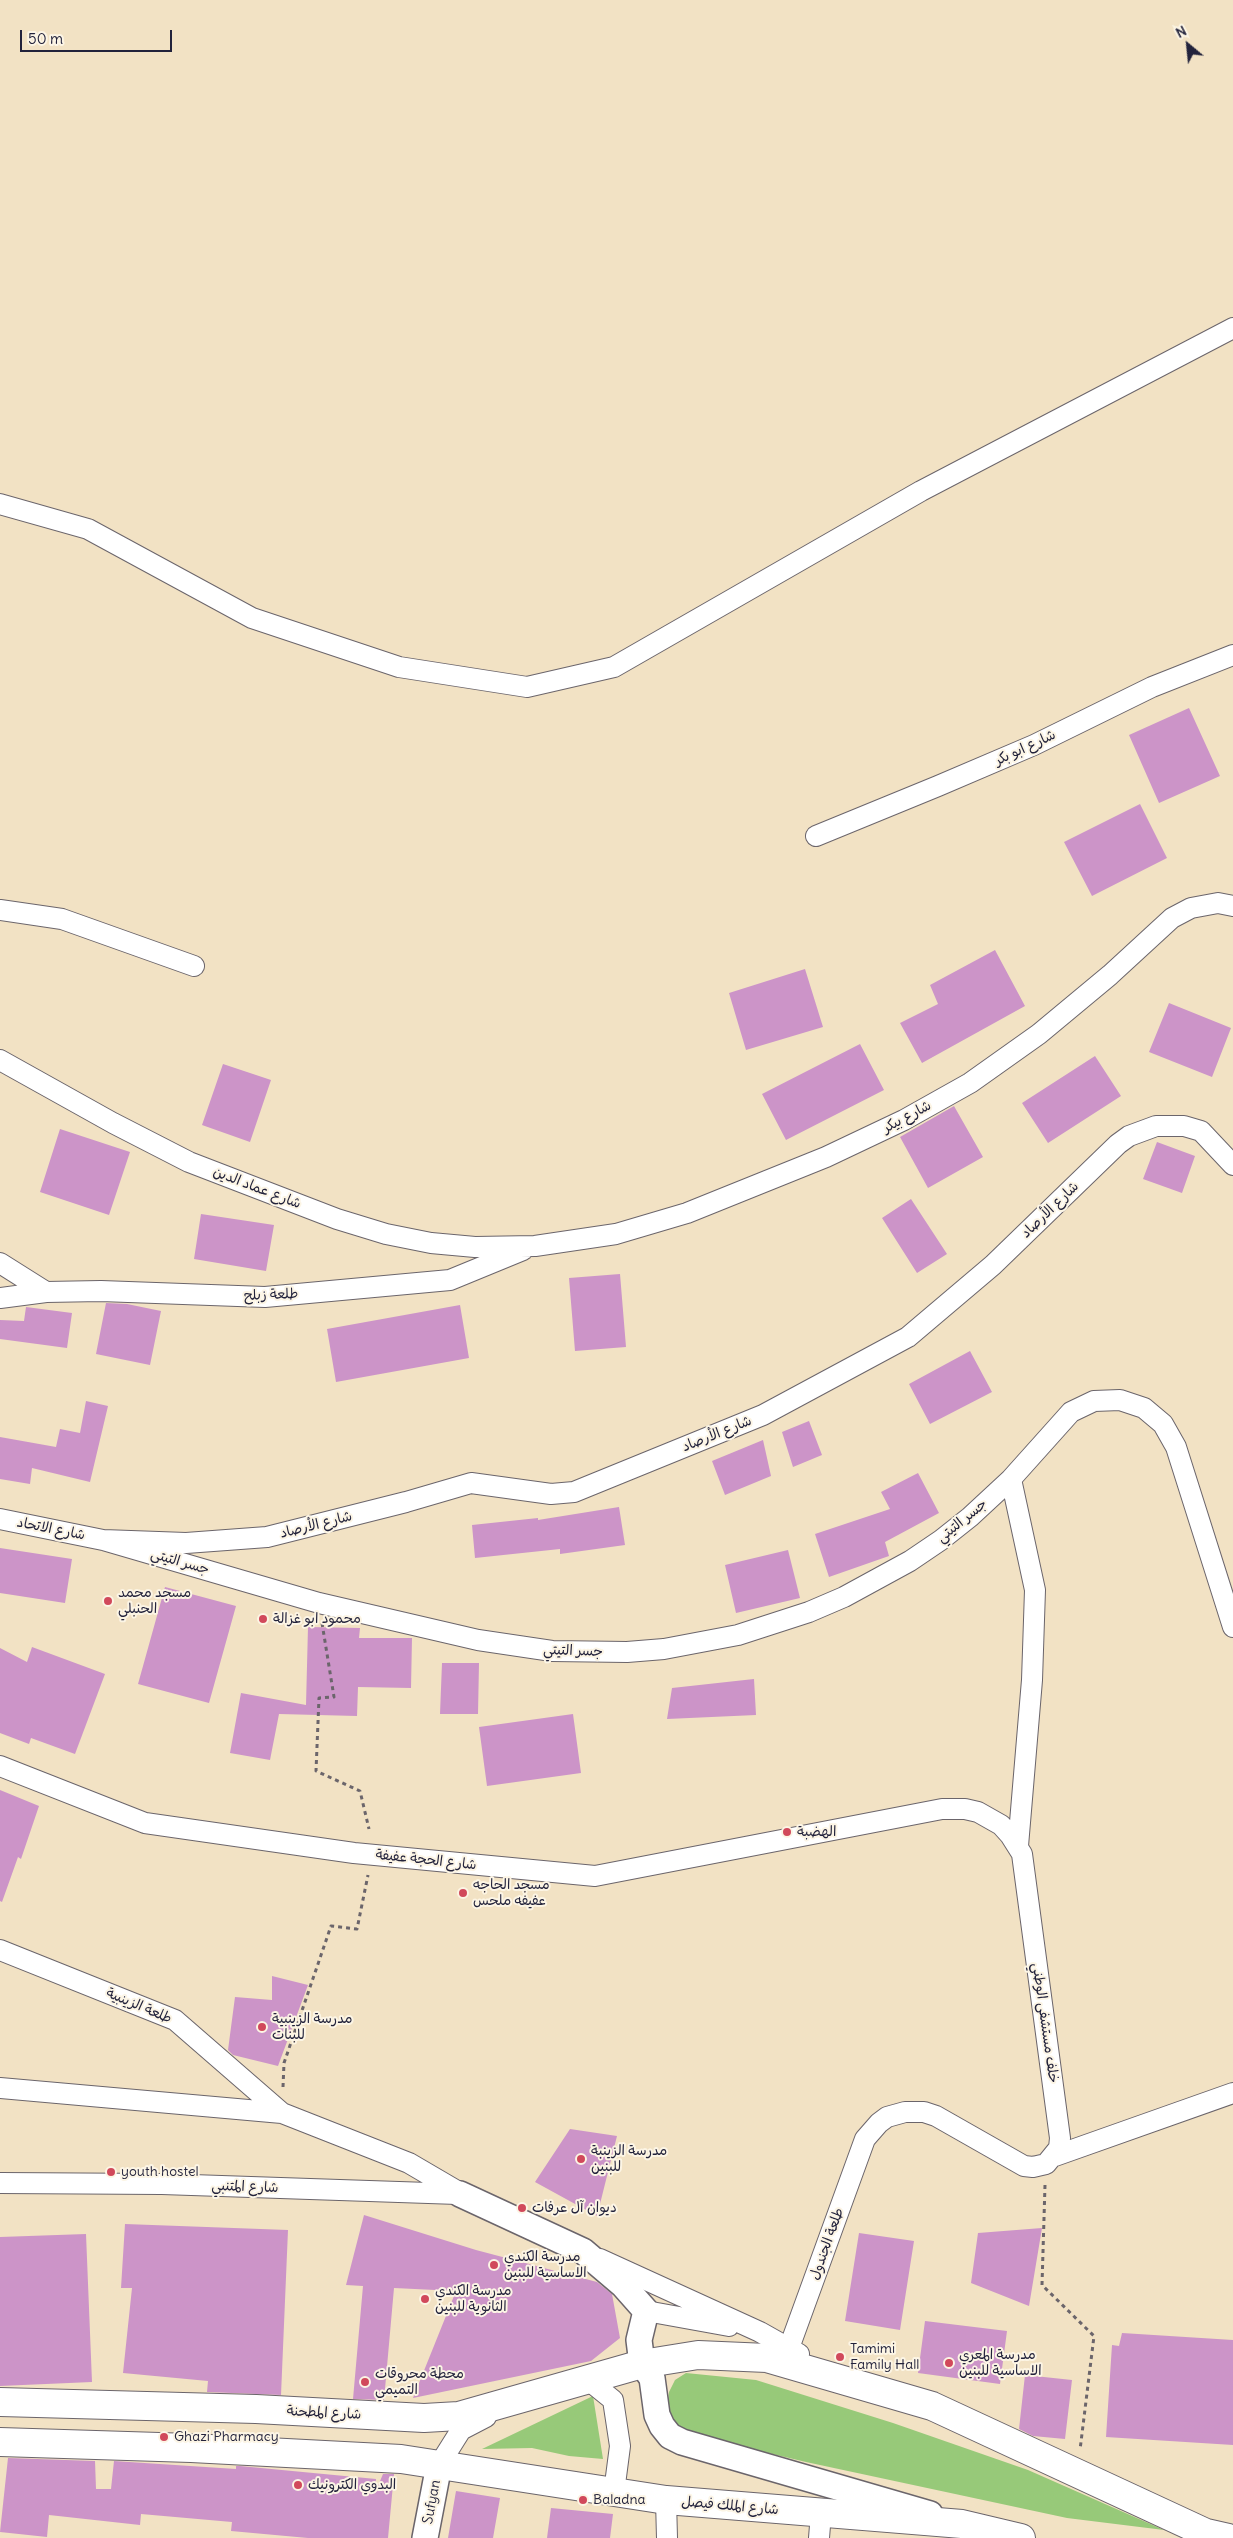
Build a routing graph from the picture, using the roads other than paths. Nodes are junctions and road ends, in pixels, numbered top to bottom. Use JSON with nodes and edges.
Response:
{"nodes":[{"id":1,"x":1233,"y":328,"type":"edge"},
{"id":2,"x":0,"y":504,"type":"edge"},
{"id":3,"x":1233,"y":655,"type":"edge"},
{"id":4,"x":816,"y":836,"type":"dead end"},
{"id":5,"x":1233,"y":906,"type":"edge"},
{"id":6,"x":0,"y":910,"type":"edge"},
{"id":7,"x":194,"y":966,"type":"dead end"},
{"id":8,"x":0,"y":1060,"type":"edge"},
{"id":9,"x":1233,"y":1165,"type":"edge"},
{"id":10,"x":535,"y":1246,"type":"junction"},
{"id":11,"x":0,"y":1263,"type":"edge"},
{"id":12,"x":46,"y":1292,"type":"junction"},
{"id":13,"x":0,"y":1298,"type":"edge"},
{"id":14,"x":1012,"y":1478,"type":"junction"},
{"id":15,"x":0,"y":1519,"type":"edge"},
{"id":16,"x":103,"y":1540,"type":"junction"},
{"id":17,"x":1233,"y":1627,"type":"edge"},
{"id":18,"x":0,"y":1766,"type":"edge"},
{"id":19,"x":860,"y":1825,"type":"joint"},
{"id":20,"x":1018,"y":1846,"type":"junction"},
{"id":21,"x":0,"y":1950,"type":"edge"},
{"id":22,"x":0,"y":2088,"type":"edge"},
{"id":23,"x":1233,"y":2093,"type":"edge"},
{"id":24,"x":282,"y":2113,"type":"junction"},
{"id":25,"x":1050,"y":2160,"type":"junction"},
{"id":26,"x":0,"y":2183,"type":"edge"},
{"id":27,"x":469,"y":2198,"type":"junction"},
{"id":28,"x":646,"y":2311,"type":"junction"},
{"id":29,"x":760,"y":2332,"type":"junction"},
{"id":30,"x":789,"y":2348,"type":"junction"},
{"id":31,"x":642,"y":2364,"type":"junction"},
{"id":32,"x":587,"y":2380,"type":"junction"},
{"id":33,"x":851,"y":2383,"type":"junction"},
{"id":34,"x":520,"y":2398,"type":"junction"},
{"id":35,"x":0,"y":2402,"type":"edge"},
{"id":36,"x":0,"y":2442,"type":"edge"},
{"id":37,"x":439,"y":2465,"type":"junction"},
{"id":38,"x":614,"y":2492,"type":"junction"},
{"id":39,"x":666,"y":2500,"type":"junction"},
{"id":40,"x":820,"y":2526,"type":"edge"},
{"id":41,"x":962,"y":2531,"type":"edge"},
{"id":42,"x":425,"y":2538,"type":"edge"},
{"id":43,"x":667,"y":2538,"type":"edge"},
{"id":44,"x":1021,"y":2538,"type":"edge"},
{"id":45,"x":1228,"y":2538,"type":"edge"}],
"edges":[{"from":1,"to":2,"type":"street"},
{"from":3,"to":4,"type":"street","name":"شارع ابو بكر"},
{"from":5,"to":10,"type":"street","name":"شارع بيكر"},
{"from":6,"to":7,"type":"street"},
{"from":8,"to":10,"type":"street","name":"شارع عماد الدين"},
{"from":9,"to":16,"type":"street","name":"شارع الأرصاد"},
{"from":10,"to":12,"type":"street","name":"طلعة زبلح"},
{"from":11,"to":12,"type":"street"},
{"from":12,"to":13,"type":"street","name":"طلعة زبلح"},
{"from":14,"to":16,"type":"street","name":"جسر التيتي"},
{"from":14,"to":17,"type":"street","name":"جسر التيتي"},
{"from":14,"to":20,"type":"street"},
{"from":15,"to":16,"type":"street","name":"شارع الاتحاد"},
{"from":18,"to":19,"type":"street","name":"شارع الحجة عفيفة"},
{"from":19,"to":20,"type":"street","name":"خلف مستشفى الوطني"},
{"from":20,"to":25,"type":"street","name":"خلف مستشفى الوطني"},
{"from":21,"to":24,"type":"street","name":"طلعة الزينبية"},
{"from":22,"to":24,"type":"street"},
{"from":23,"to":25,"type":"street"},
{"from":24,"to":27,"type":"street"},
{"from":25,"to":30,"type":"street","name":"طلعة الجندول"},
{"from":26,"to":27,"type":"street","name":"شارع المتنبي"},
{"from":27,"to":28,"type":"street"},
{"from":27,"to":29,"type":"street"},
{"from":28,"to":29,"type":"street"},
{"from":28,"to":31,"type":"street"},
{"from":29,"to":30,"type":"street"},
{"from":30,"to":33,"type":"street"},
{"from":31,"to":32,"type":"main road","name":"شارع المطحنة"},
{"from":31,"to":33,"type":"main road"},
{"from":31,"to":41,"type":"street"},
{"from":32,"to":34,"type":"main road","name":"شارع المطحنة"},
{"from":32,"to":38,"type":"street"},
{"from":33,"to":45,"type":"main road"},
{"from":34,"to":35,"type":"main road","name":"شارع المطحنة"},
{"from":34,"to":37,"type":"street"},
{"from":36,"to":37,"type":"main road"},
{"from":37,"to":38,"type":"main road","name":"شارع الملك فيصل"},
{"from":37,"to":42,"type":"street","name":"Sufyan"},
{"from":38,"to":39,"type":"main road","name":"شارع الملك فيصل"},
{"from":39,"to":40,"type":"main road","name":"شارع الملك فيصل"},
{"from":39,"to":43,"type":"street"},
{"from":40,"to":41,"type":"main road","name":"شارع الملك فيصل"},
{"from":41,"to":44,"type":"main road","name":"شارع الملك فيصل"}]}
